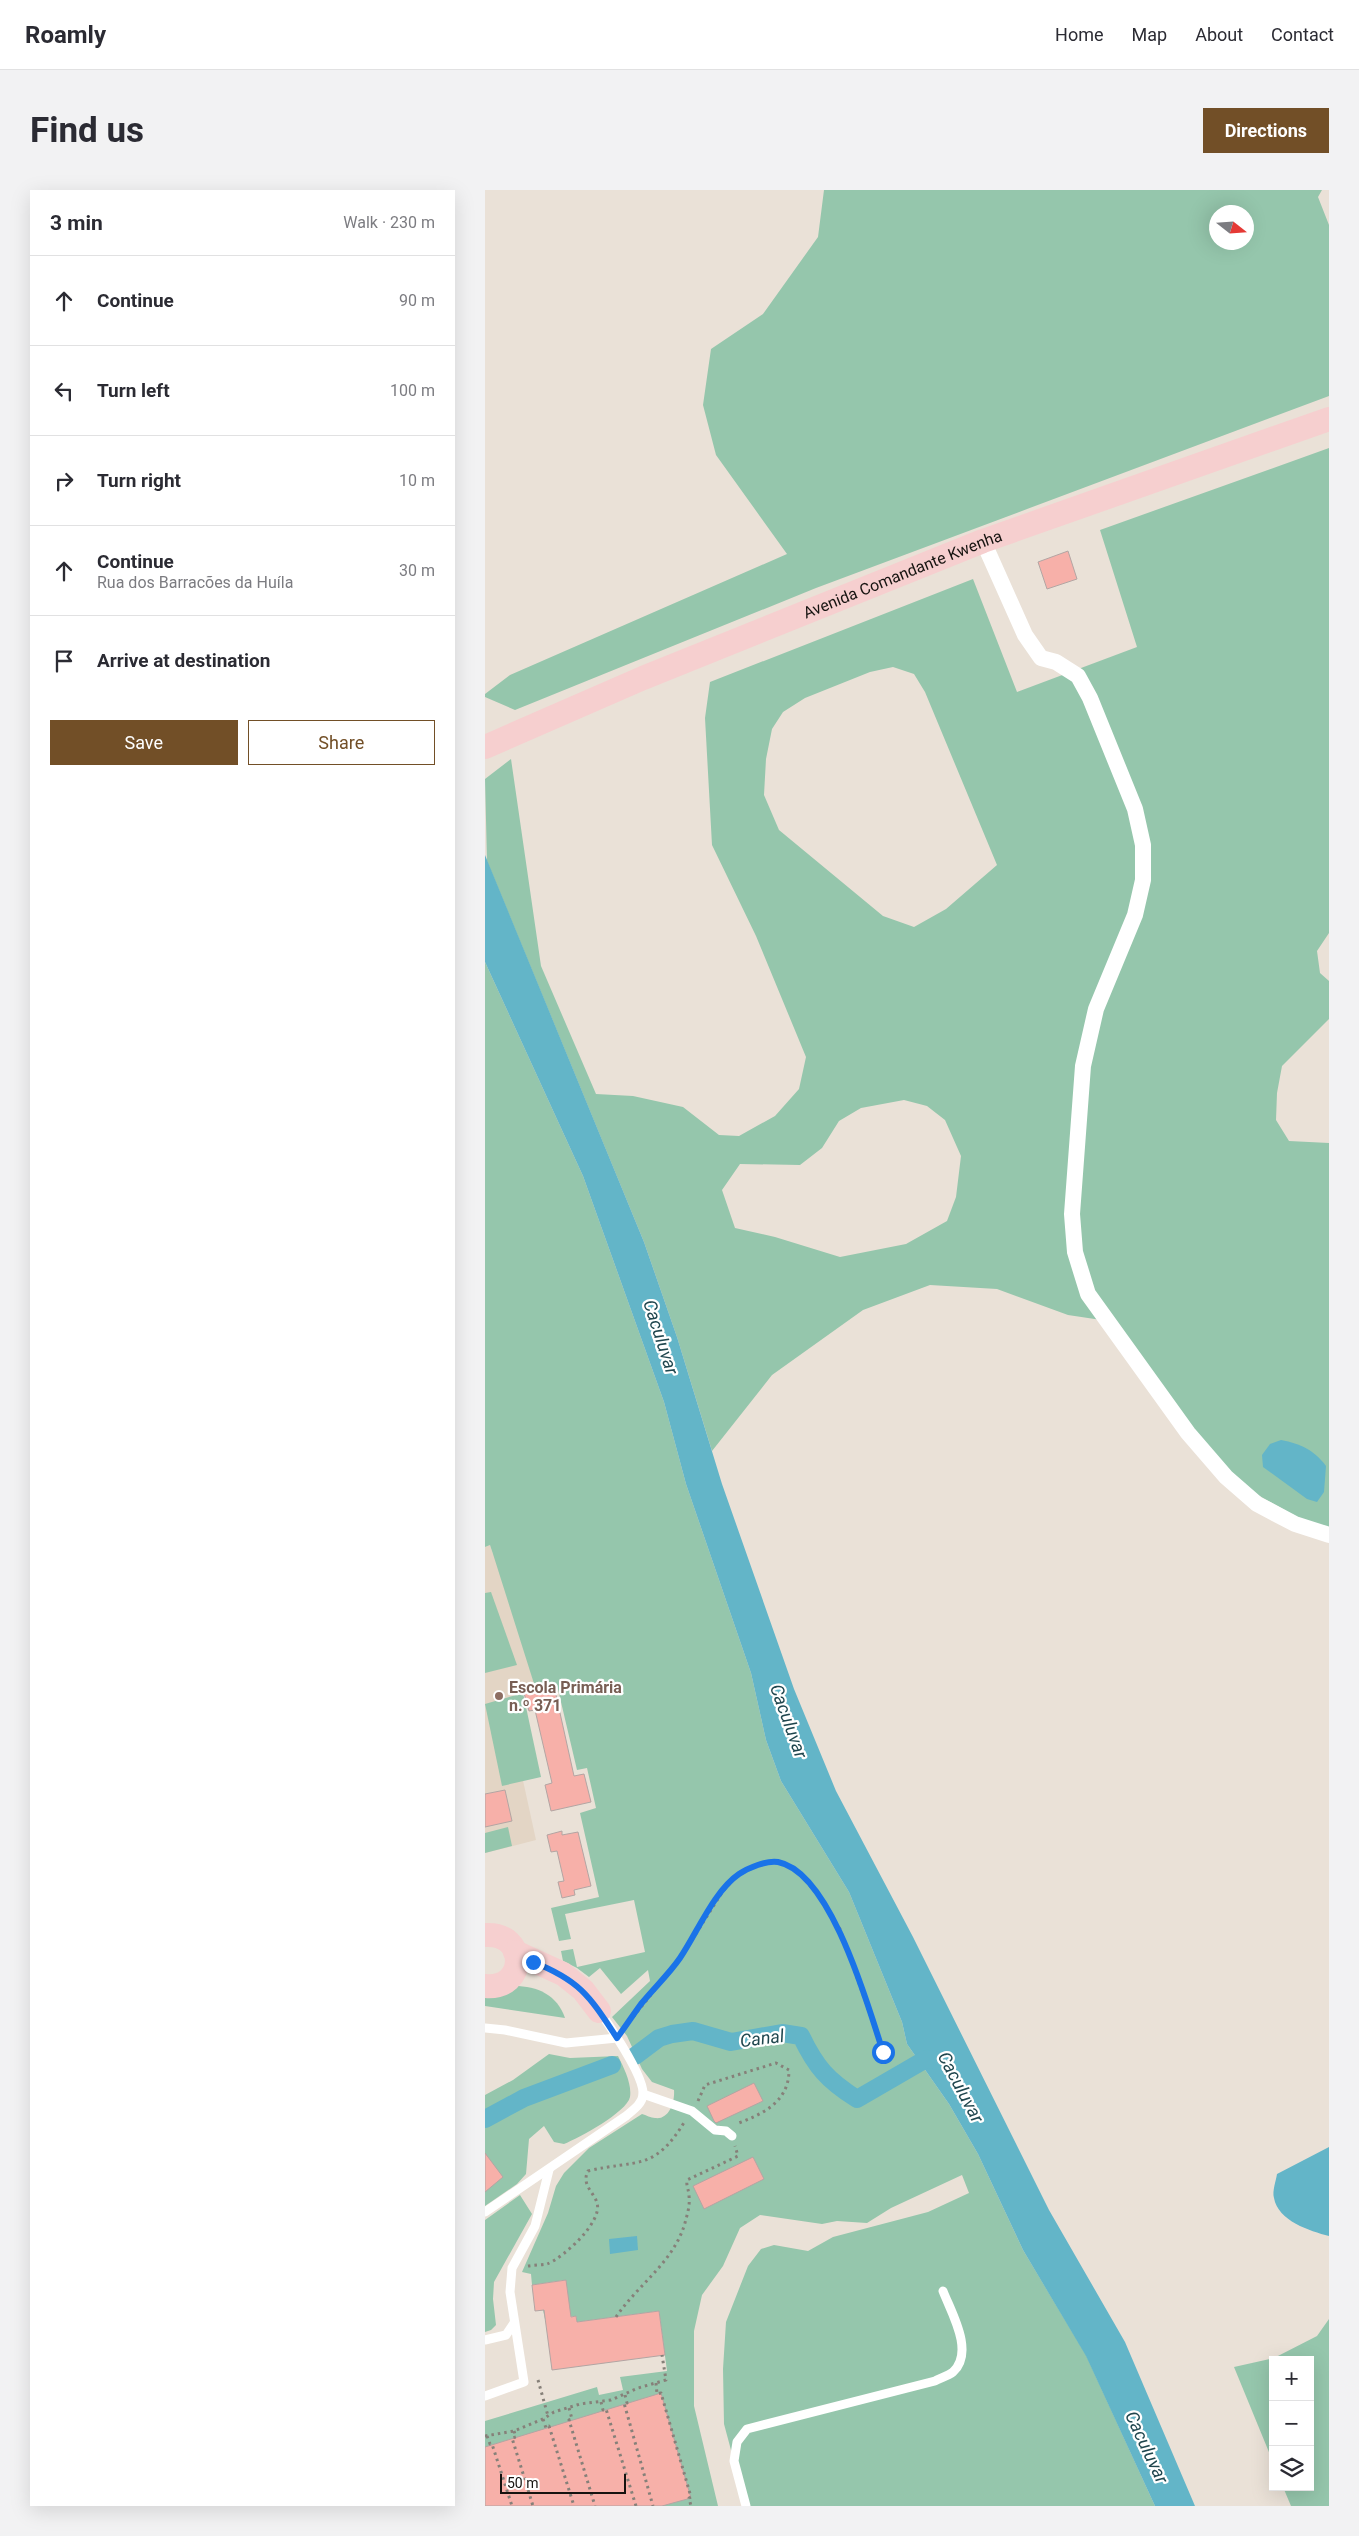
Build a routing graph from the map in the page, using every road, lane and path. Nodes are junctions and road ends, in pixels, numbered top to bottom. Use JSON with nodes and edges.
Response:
{"nodes":[{"id":1,"x":1329,"y":419,"type":"edge"},
{"id":2,"x":983,"y":541,"type":"junction"},
{"id":3,"x":485,"y":747,"type":"edge"},
{"id":4,"x":1329,"y":1536,"type":"edge"},
{"id":5,"x":485,"y":1935,"type":"edge"},
{"id":6,"x":515,"y":1952,"type":"junction"},
{"id":7,"x":508,"y":1980,"type":"junction"},
{"id":8,"x":485,"y":1986,"type":"edge"},
{"id":9,"x":583,"y":1990,"type":"junction"},
{"id":10,"x":599,"y":2011,"type":"joint"},
{"id":11,"x":485,"y":2028,"type":"edge"},
{"id":12,"x":617,"y":2038,"type":"junction"},
{"id":13,"x":883,"y":2052,"type":"dead end"},
{"id":14,"x":643,"y":2094,"type":"junction"},
{"id":15,"x":691,"y":2111,"type":"junction"},
{"id":16,"x":732,"y":2136,"type":"junction"},
{"id":17,"x":549,"y":2170,"type":"junction"},
{"id":18,"x":485,"y":2212,"type":"edge"},
{"id":19,"x":525,"y":2266,"type":"dead end"},
{"id":20,"x":943,"y":2291,"type":"dead end"},
{"id":21,"x":616,"y":2317,"type":"dead end"},
{"id":22,"x":514,"y":2323,"type":"junction"},
{"id":23,"x":485,"y":2340,"type":"edge"},
{"id":24,"x":663,"y":2356,"type":"dead end"},
{"id":25,"x":535,"y":2372,"type":"dead end"},
{"id":26,"x":656,"y":2383,"type":"junction"},
{"id":27,"x":625,"y":2395,"type":"junction"},
{"id":28,"x":485,"y":2396,"type":"edge"},
{"id":29,"x":601,"y":2402,"type":"junction"},
{"id":30,"x":569,"y":2408,"type":"junction"},
{"id":31,"x":548,"y":2416,"type":"junction"},
{"id":32,"x":543,"y":2419,"type":"junction"},
{"id":33,"x":514,"y":2431,"type":"junction"},
{"id":34,"x":486,"y":2436,"type":"edge"},
{"id":35,"x":512,"y":2506,"type":"edge"},
{"id":36,"x":533,"y":2506,"type":"edge"},
{"id":37,"x":574,"y":2506,"type":"edge"},
{"id":38,"x":595,"y":2506,"type":"edge"},
{"id":39,"x":636,"y":2506,"type":"edge"},
{"id":40,"x":653,"y":2506,"type":"edge"},
{"id":41,"x":691,"y":2506,"type":"edge"},
{"id":42,"x":745,"y":2506,"type":"edge"}],
"edges":[{"from":1,"to":2,"type":"main road","name":"Avenida Comandante Kwenha"},
{"from":2,"to":3,"type":"main road","name":"Avenida Comandante Kwenha"},
{"from":2,"to":4,"type":"street"},
{"from":5,"to":6,"type":"main road"},
{"from":6,"to":7,"type":"main road"},
{"from":6,"to":9,"type":"main road"},
{"from":7,"to":8,"type":"main road"},
{"from":7,"to":9,"type":"main road"},
{"from":9,"to":10,"type":"main road"},
{"from":10,"to":12,"type":"lane"},
{"from":11,"to":12,"type":"lane"},
{"from":12,"to":13,"type":"path"},
{"from":12,"to":14,"type":"lane"},
{"from":14,"to":15,"type":"lane"},
{"from":14,"to":17,"type":"lane"},
{"from":15,"to":16,"type":"lane"},
{"from":15,"to":16,"type":"path"},
{"from":15,"to":19,"type":"path"},
{"from":16,"to":21,"type":"path"},
{"from":17,"to":18,"type":"lane"},
{"from":17,"to":22,"type":"lane"},
{"from":20,"to":42,"type":"lane"},
{"from":22,"to":23,"type":"lane"},
{"from":22,"to":28,"type":"lane"},
{"from":24,"to":26,"type":"path"},
{"from":25,"to":31,"type":"path"},
{"from":26,"to":27,"type":"path"},
{"from":26,"to":41,"type":"path"},
{"from":27,"to":29,"type":"path"},
{"from":27,"to":40,"type":"path"},
{"from":29,"to":30,"type":"path"},
{"from":29,"to":39,"type":"path"},
{"from":30,"to":31,"type":"path"},
{"from":30,"to":38,"type":"path"},
{"from":31,"to":32,"type":"path"},
{"from":32,"to":33,"type":"path"},
{"from":32,"to":37,"type":"path"},
{"from":33,"to":34,"type":"path"},
{"from":33,"to":36,"type":"path"},
{"from":34,"to":35,"type":"path"}]}
